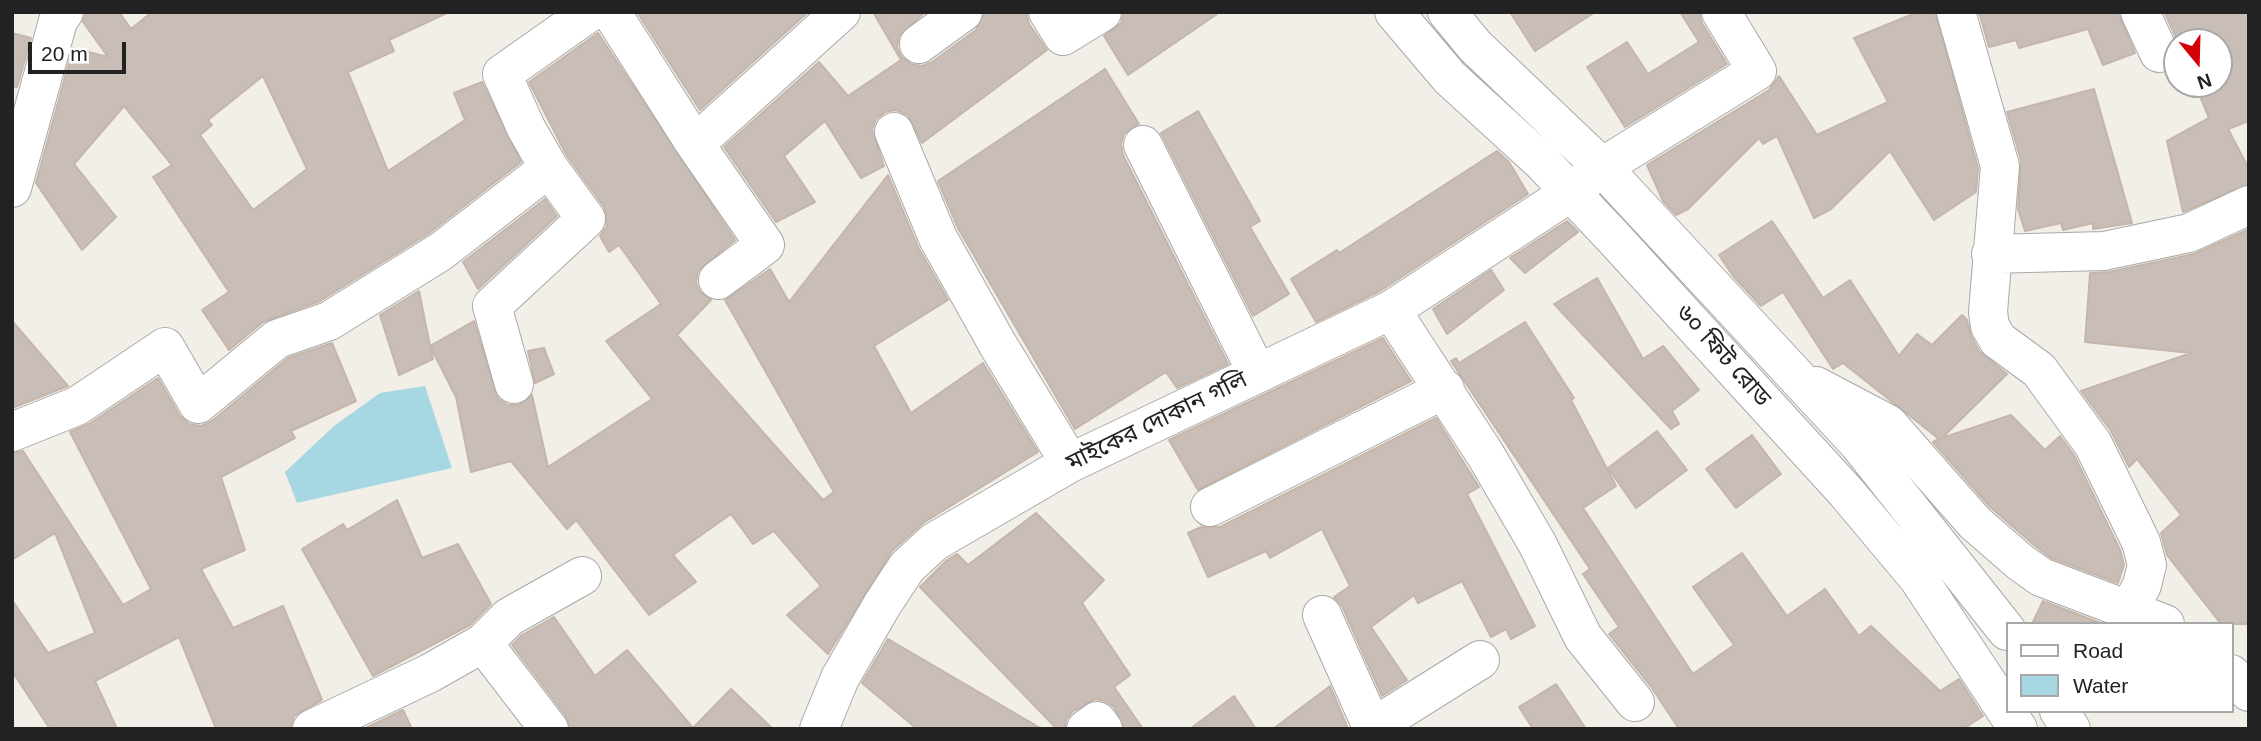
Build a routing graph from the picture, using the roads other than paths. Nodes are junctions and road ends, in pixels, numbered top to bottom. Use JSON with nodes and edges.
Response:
{"nodes":[{"id":1,"x":64,"y":12,"type":"edge"},
{"id":2,"x":590,"y":12,"type":"edge"},
{"id":3,"x":611,"y":12,"type":"edge"},
{"id":4,"x":841,"y":12,"type":"edge"},
{"id":5,"x":963,"y":12,"type":"edge"},
{"id":6,"x":1048,"y":12,"type":"edge"},
{"id":7,"x":1102,"y":12,"type":"edge"},
{"id":8,"x":1394,"y":12,"type":"edge"},
{"id":9,"x":1447,"y":12,"type":"edge"},
{"id":10,"x":1721,"y":12,"type":"edge"},
{"id":11,"x":1956,"y":12,"type":"edge"},
{"id":12,"x":2140,"y":12,"type":"edge"},
{"id":13,"x":919,"y":44,"type":"dead end"},
{"id":14,"x":2159,"y":53,"type":"dead end"},
{"id":15,"x":894,"y":132,"type":"dead end"},
{"id":16,"x":695,"y":144,"type":"junction"},
{"id":17,"x":1143,"y":145,"type":"dead end"},
{"id":18,"x":1602,"y":167,"type":"junction"},
{"id":19,"x":550,"y":168,"type":"junction"},
{"id":20,"x":12,"y":188,"type":"edge"},
{"id":21,"x":1571,"y":192,"type":"junction"},
{"id":22,"x":2249,"y":205,"type":"edge"},
{"id":23,"x":1992,"y":254,"type":"junction"},
{"id":24,"x":718,"y":280,"type":"dead end"},
{"id":25,"x":1391,"y":310,"type":"junction"},
{"id":26,"x":1777,"y":359,"type":"junction"},
{"id":27,"x":1257,"y":373,"type":"junction"},
{"id":28,"x":514,"y":384,"type":"dead end"},
{"id":29,"x":1445,"y":388,"type":"junction"},
{"id":30,"x":12,"y":432,"type":"edge"},
{"id":31,"x":1070,"y":463,"type":"junction"},
{"id":32,"x":1210,"y":507,"type":"dead end"},
{"id":33,"x":582,"y":576,"type":"dead end"},
{"id":34,"x":2130,"y":608,"type":"junction"},
{"id":35,"x":1322,"y":615,"type":"dead end"},
{"id":36,"x":2161,"y":622,"type":"edge"},
{"id":37,"x":2006,"y":630,"type":"edge"},
{"id":38,"x":483,"y":643,"type":"junction"},
{"id":39,"x":1480,"y":660,"type":"dead end"},
{"id":40,"x":2233,"y":676,"type":"edge"},
{"id":41,"x":2249,"y":692,"type":"edge"},
{"id":42,"x":1635,"y":702,"type":"dead end"},
{"id":43,"x":2006,"y":711,"type":"edge"},
{"id":44,"x":2007,"y":713,"type":"edge"},
{"id":45,"x":2060,"y":713,"type":"edge"},
{"id":46,"x":1371,"y":728,"type":"edge"},
{"id":47,"x":312,"y":729,"type":"edge"},
{"id":48,"x":549,"y":729,"type":"edge"},
{"id":49,"x":819,"y":729,"type":"edge"},
{"id":50,"x":1086,"y":729,"type":"edge"},
{"id":51,"x":1102,"y":729,"type":"edge"},
{"id":52,"x":2018,"y":729,"type":"edge"},
{"id":53,"x":2071,"y":729,"type":"edge"}],
"edges":[{"from":1,"to":20,"type":"street"},
{"from":2,"to":19,"type":"street"},
{"from":3,"to":16,"type":"street"},
{"from":4,"to":16,"type":"street"},
{"from":5,"to":13,"type":"street"},
{"from":6,"to":7,"type":"street"},
{"from":8,"to":21,"type":"street","name":"৬০ ফিট রোড"},
{"from":9,"to":18,"type":"street","name":"৬০ ফিট রোড"},
{"from":10,"to":18,"type":"street","name":"মাইকের দোকান গলি"},
{"from":11,"to":23,"type":"street"},
{"from":12,"to":14,"type":"street"},
{"from":15,"to":31,"type":"street"},
{"from":16,"to":24,"type":"street"},
{"from":17,"to":27,"type":"street"},
{"from":18,"to":21,"type":"street","name":"মাইকের দোকান গলি"},
{"from":18,"to":26,"type":"street","name":"৬০ ফিট রোড"},
{"from":19,"to":28,"type":"street"},
{"from":19,"to":30,"type":"street"},
{"from":21,"to":25,"type":"street","name":"মাইকের দোকান গলি"},
{"from":21,"to":43,"type":"street","name":"৬০ ফিট রোড"},
{"from":22,"to":23,"type":"street"},
{"from":23,"to":34,"type":"street"},
{"from":25,"to":27,"type":"street","name":"মাইকের দোকান গলি"},
{"from":25,"to":29,"type":"street"},
{"from":26,"to":34,"type":"street"},
{"from":26,"to":37,"type":"street","name":"৬০ ফিট রোড"},
{"from":27,"to":31,"type":"street","name":"মাইকের দোকান গলি"},
{"from":29,"to":32,"type":"street"},
{"from":29,"to":42,"type":"street"},
{"from":31,"to":49,"type":"street","name":"মাইকের দোকান গলি"},
{"from":33,"to":38,"type":"street"},
{"from":34,"to":36,"type":"street"},
{"from":35,"to":46,"type":"street"},
{"from":38,"to":47,"type":"street"},
{"from":38,"to":48,"type":"street"},
{"from":39,"to":46,"type":"street"},
{"from":40,"to":41,"type":"street"},
{"from":44,"to":52,"type":"street","name":"৬০ ফিট রোড"},
{"from":45,"to":53,"type":"street"},
{"from":50,"to":51,"type":"street"}]}
